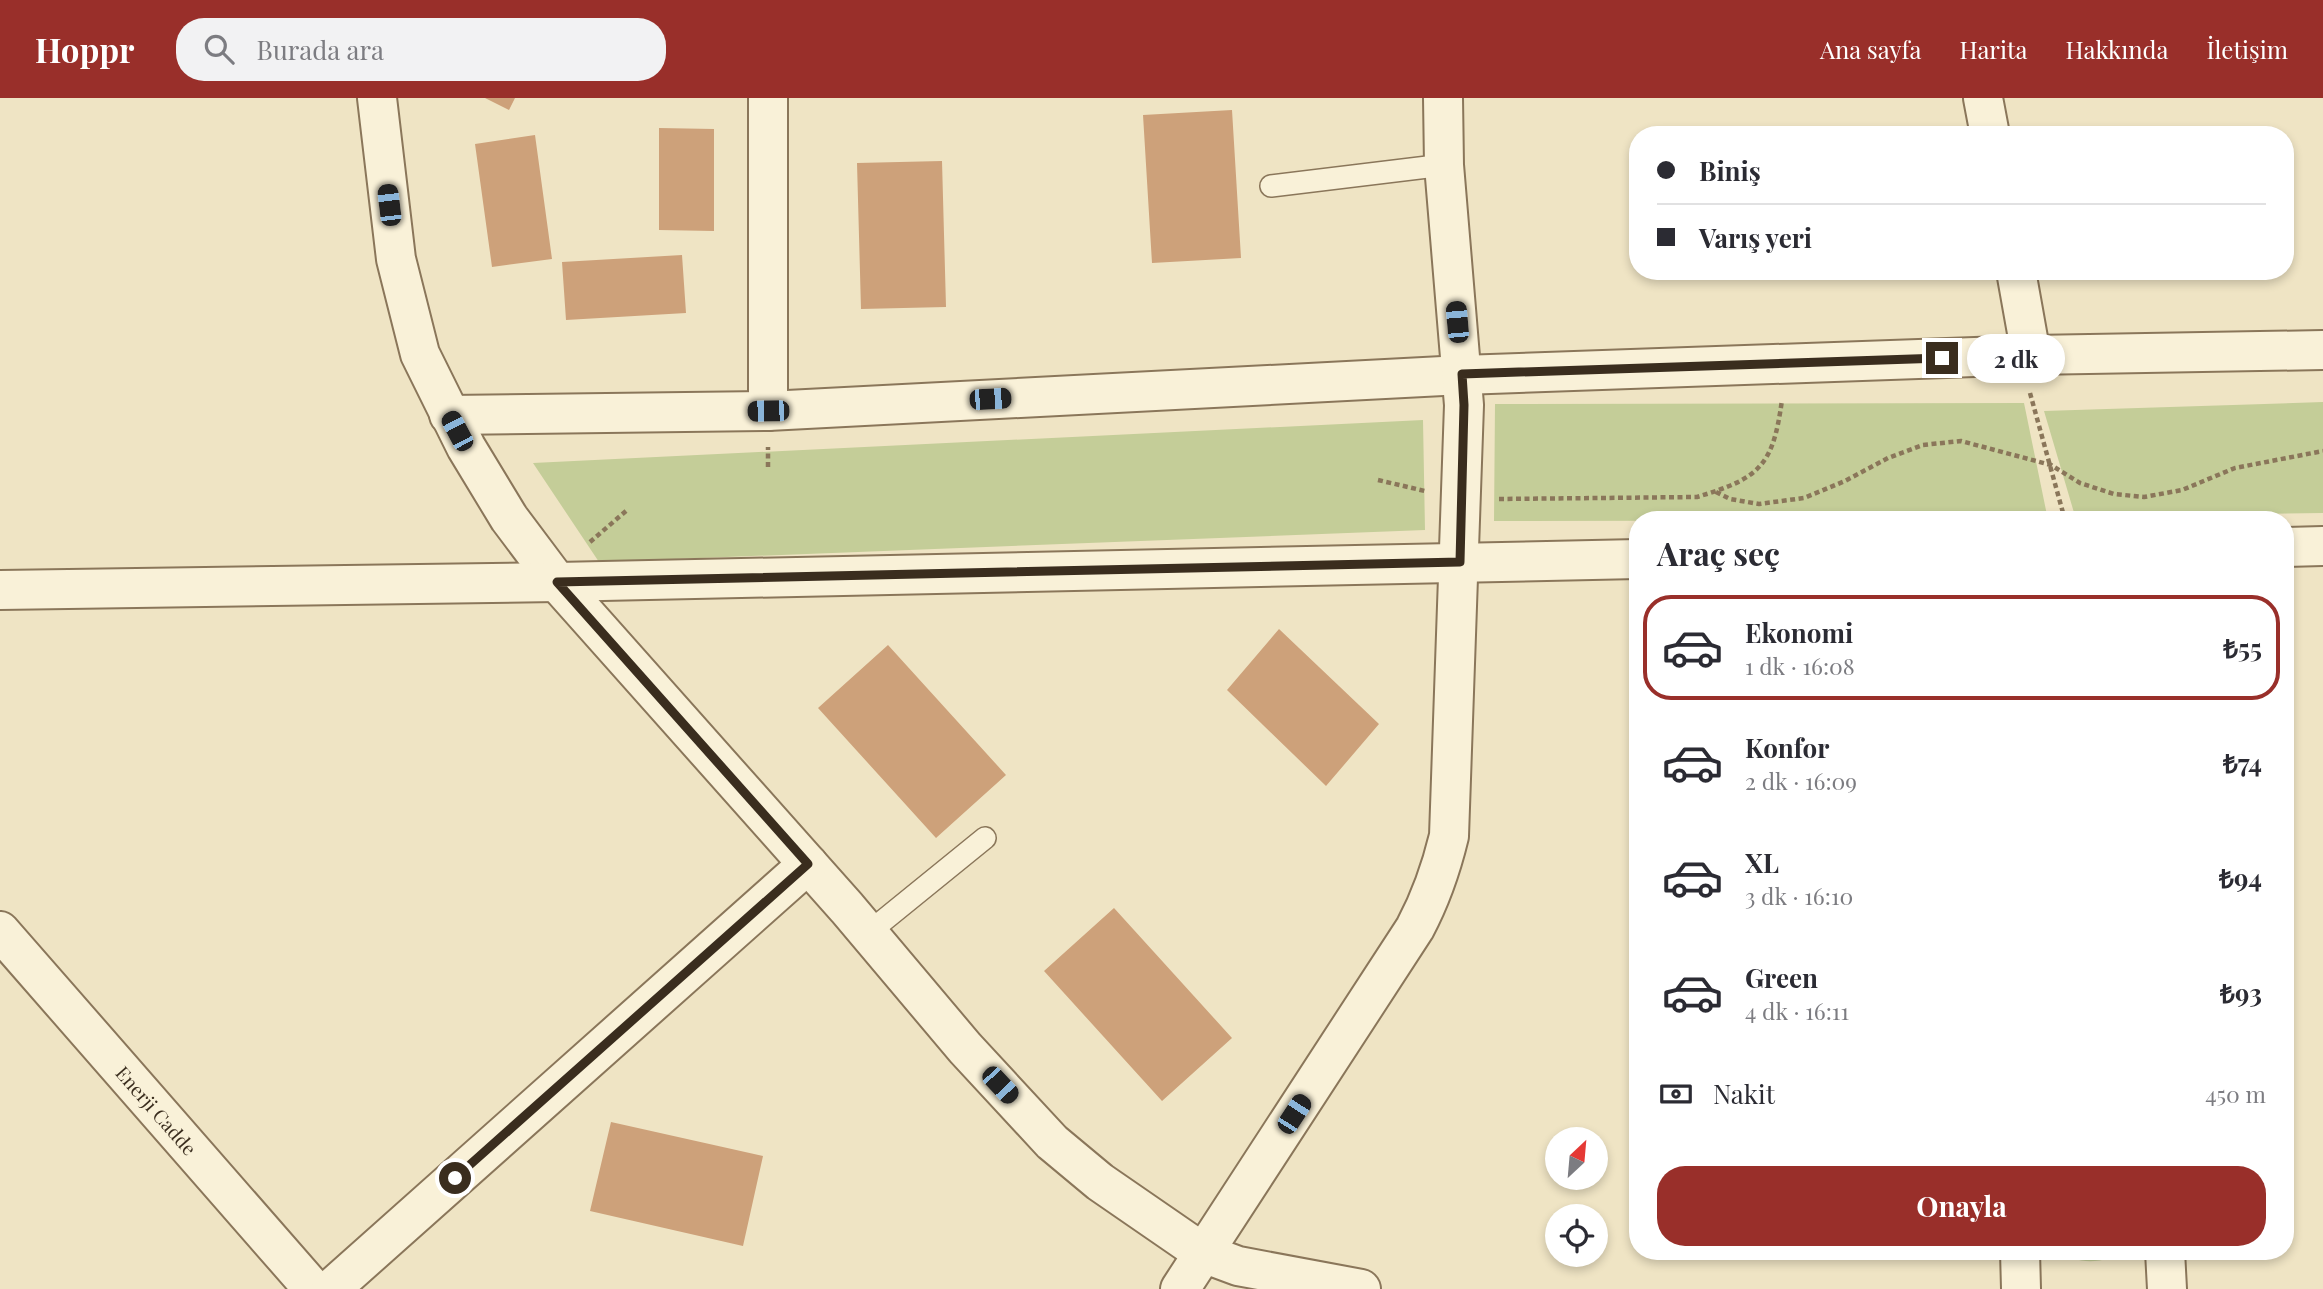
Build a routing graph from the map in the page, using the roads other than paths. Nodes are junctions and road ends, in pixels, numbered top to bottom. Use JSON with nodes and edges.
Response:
{"nodes":[{"id":1,"x":377,"y":98,"type":"edge"},
{"id":2,"x":768,"y":98,"type":"edge"},
{"id":3,"x":1443,"y":98,"type":"edge"},
{"id":4,"x":1983,"y":98,"type":"edge"},
{"id":5,"x":1988,"y":126,"type":"edge"},
{"id":6,"x":1444,"y":165,"type":"junction"},
{"id":7,"x":1271,"y":186,"type":"dead end"},
{"id":8,"x":2017,"y":280,"type":"edge"},
{"id":9,"x":2323,"y":350,"type":"edge"},
{"id":10,"x":2025,"y":355,"type":"junction"},
{"id":11,"x":1462,"y":374,"type":"junction"},
{"id":12,"x":768,"y":411,"type":"junction"},
{"id":13,"x":449,"y":415,"type":"junction"},
{"id":14,"x":2323,"y":546,"type":"edge"},
{"id":15,"x":2294,"y":547,"type":"edge"},
{"id":16,"x":1629,"y":559,"type":"edge"},
{"id":17,"x":1460,"y":562,"type":"junction"},
{"id":18,"x":557,"y":582,"type":"junction"},
{"id":19,"x":0,"y":590,"type":"edge"},
{"id":20,"x":985,"y":838,"type":"dead end"},
{"id":21,"x":808,"y":864,"type":"junction"},
{"id":22,"x":0,"y":931,"type":"edge"},
{"id":23,"x":868,"y":933,"type":"junction"},
{"id":24,"x":1203,"y":1253,"type":"junction"},
{"id":25,"x":2020,"y":1260,"type":"edge"},
{"id":26,"x":2165,"y":1260,"type":"edge"},
{"id":27,"x":313,"y":1289,"type":"edge"},
{"id":28,"x":331,"y":1289,"type":"edge"},
{"id":29,"x":1180,"y":1289,"type":"edge"},
{"id":30,"x":1361,"y":1289,"type":"edge"},
{"id":31,"x":2021,"y":1289,"type":"edge"},
{"id":32,"x":2167,"y":1289,"type":"edge"}],
"edges":[{"from":1,"to":13,"type":"street"},
{"from":2,"to":12,"type":"street"},
{"from":3,"to":6,"type":"street"},
{"from":4,"to":5,"type":"street"},
{"from":6,"to":7,"type":"lane"},
{"from":6,"to":11,"type":"street"},
{"from":8,"to":10,"type":"street"},
{"from":9,"to":10,"type":"street"},
{"from":10,"to":11,"type":"street"},
{"from":11,"to":12,"type":"street"},
{"from":11,"to":17,"type":"street"},
{"from":12,"to":13,"type":"street"},
{"from":13,"to":18,"type":"street"},
{"from":14,"to":15,"type":"street"},
{"from":16,"to":17,"type":"street"},
{"from":17,"to":18,"type":"street"},
{"from":17,"to":24,"type":"street"},
{"from":18,"to":19,"type":"street"},
{"from":18,"to":21,"type":"street"},
{"from":20,"to":23,"type":"lane"},
{"from":21,"to":23,"type":"street"},
{"from":21,"to":28,"type":"street"},
{"from":22,"to":27,"type":"street","name":"Enerji Cadde"},
{"from":23,"to":24,"type":"street"},
{"from":24,"to":29,"type":"street"},
{"from":24,"to":30,"type":"street"},
{"from":25,"to":31,"type":"street"},
{"from":26,"to":32,"type":"street"}]}
